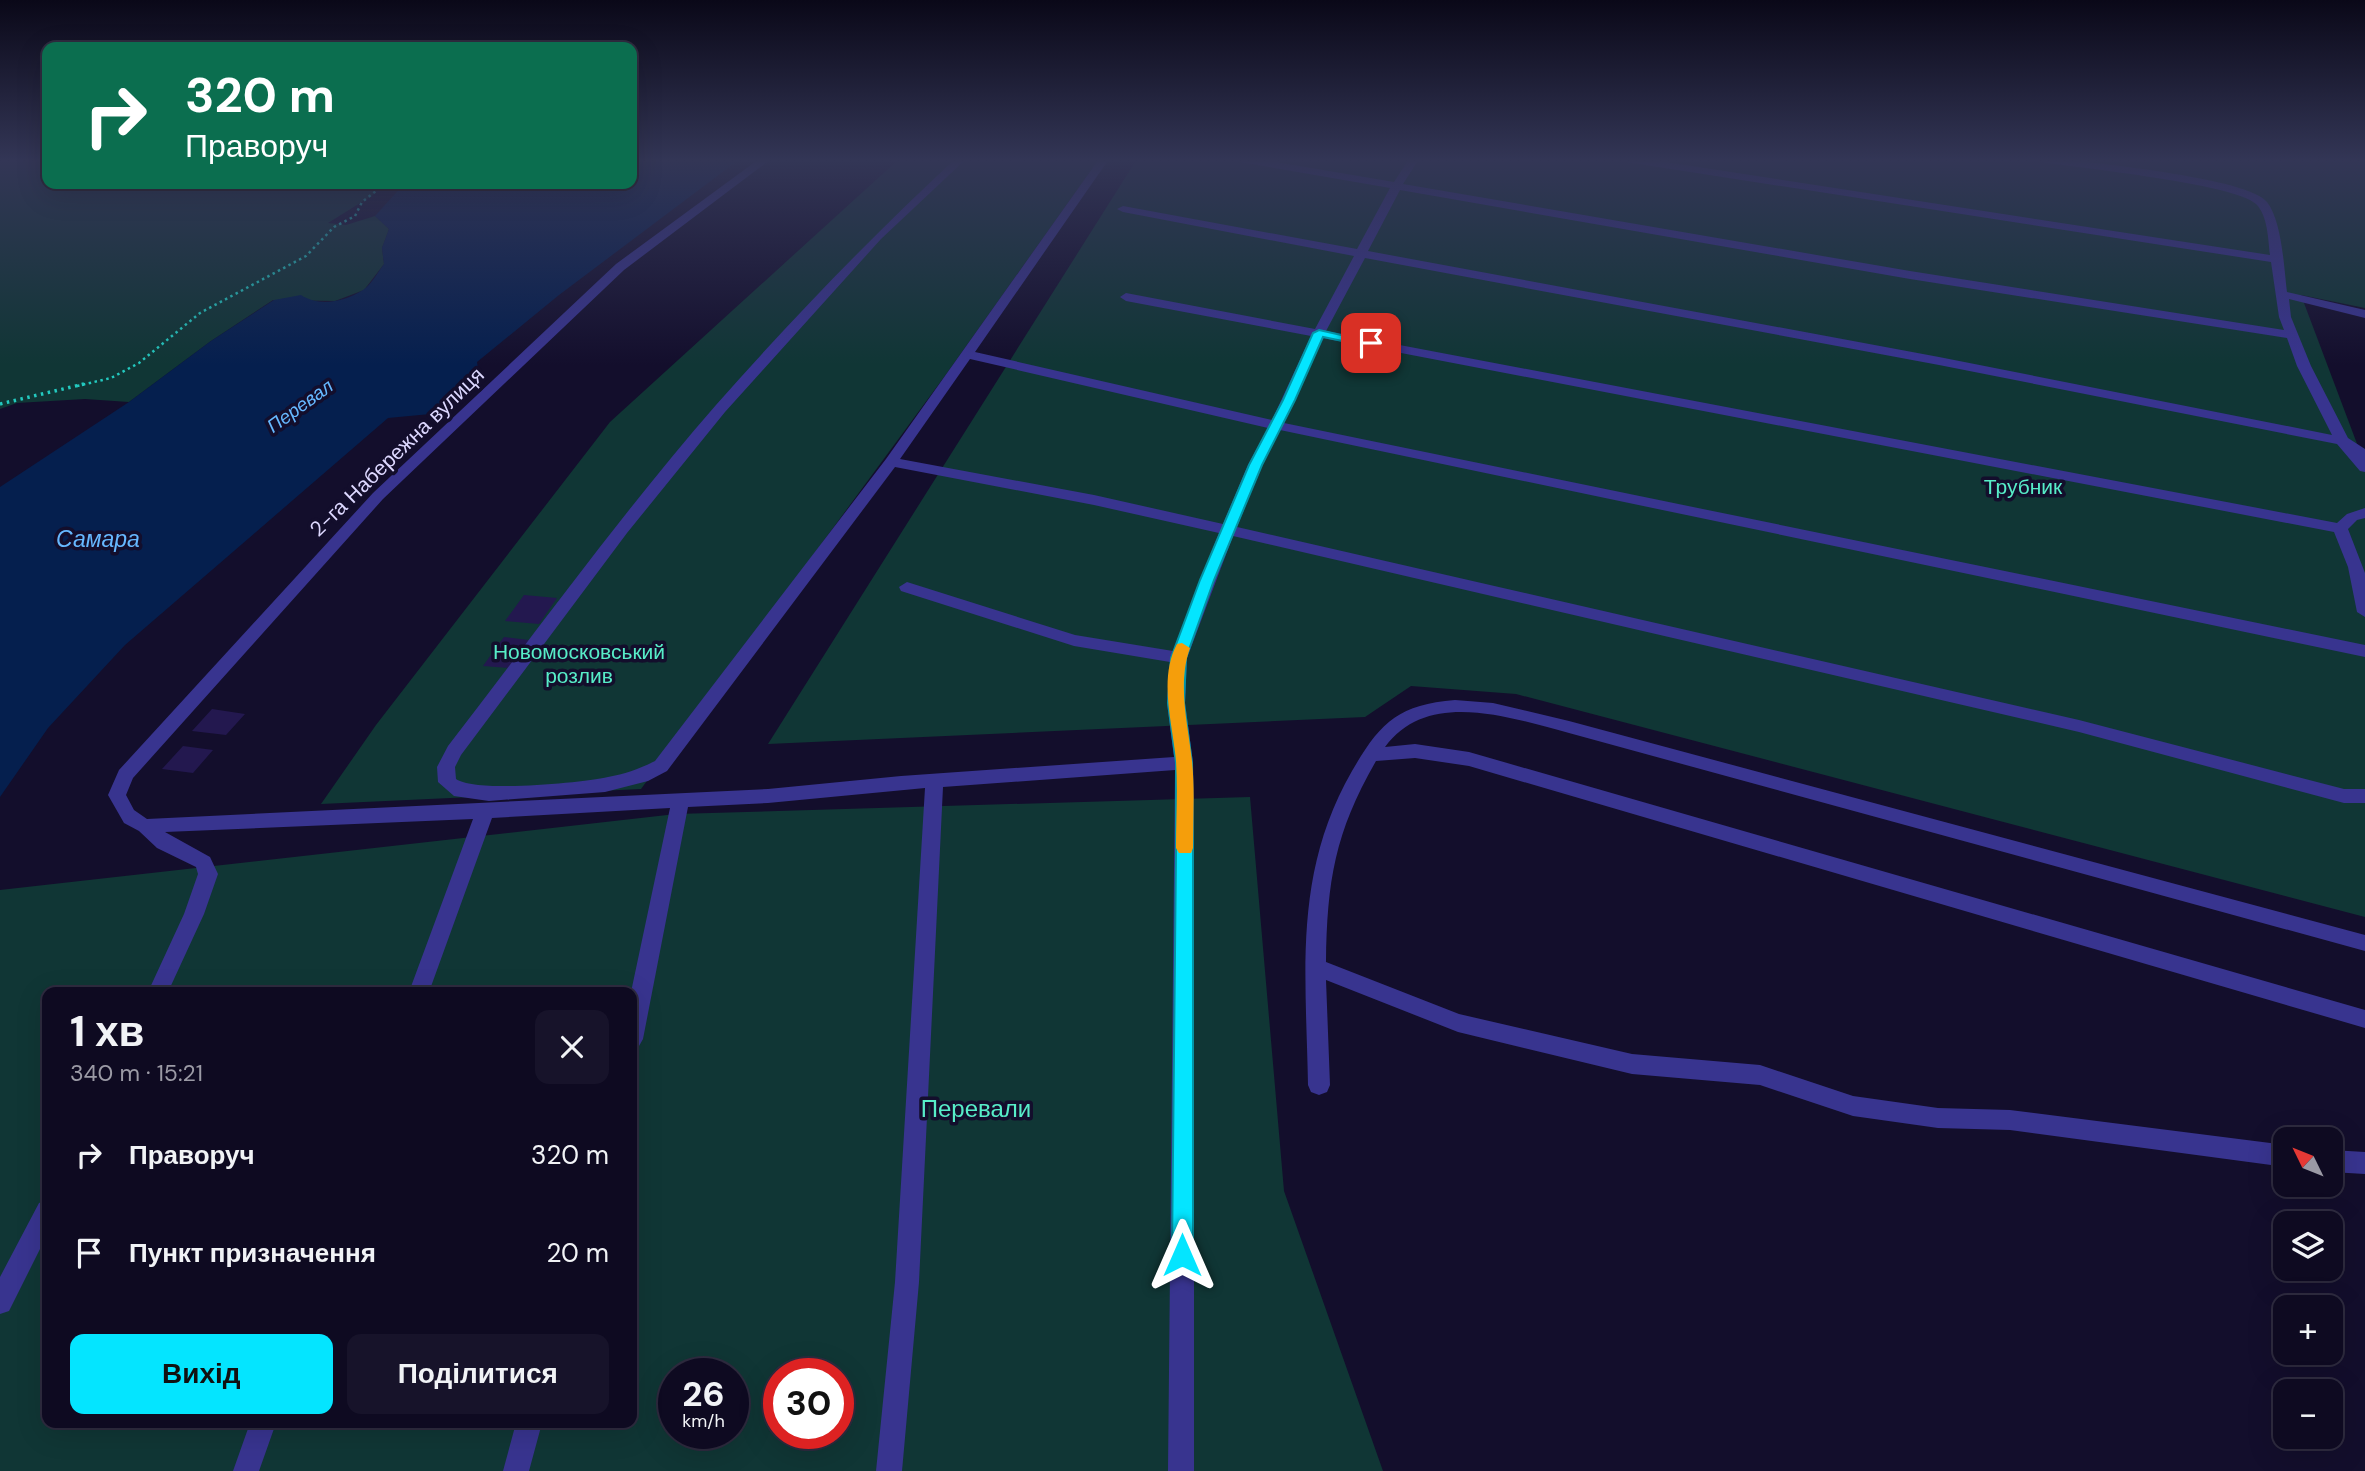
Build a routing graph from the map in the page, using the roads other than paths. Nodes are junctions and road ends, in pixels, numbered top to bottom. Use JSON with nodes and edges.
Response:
{"nodes":[{"id":1,"x":673,"y":228,"type":"edge"},
{"id":2,"x":887,"y":228,"type":"edge"},
{"id":3,"x":1056,"y":228,"type":"edge"},
{"id":4,"x":1221,"y":228,"type":"edge"},
{"id":5,"x":1374,"y":228,"type":"edge"},
{"id":6,"x":1634,"y":228,"type":"edge"},
{"id":7,"x":2077,"y":228,"type":"edge"},
{"id":8,"x":2272,"y":228,"type":"edge"},
{"id":9,"x":1360,"y":254,"type":"junction"},
{"id":10,"x":2276,"y":258,"type":"junction"},
{"id":11,"x":2281,"y":294,"type":"junction"},
{"id":12,"x":1126,"y":297,"type":"dead end"},
{"id":13,"x":2365,"y":314,"type":"edge"},
{"id":14,"x":1319,"y":333,"type":"junction"},
{"id":15,"x":2292,"y":335,"type":"junction"},
{"id":16,"x":967,"y":354,"type":"junction"},
{"id":17,"x":1276,"y":423,"type":"junction"},
{"id":18,"x":2342,"y":441,"type":"junction"},
{"id":19,"x":2365,"y":455,"type":"edge"},
{"id":20,"x":891,"y":462,"type":"junction"},
{"id":21,"x":2365,"y":468,"type":"edge"},
{"id":22,"x":2365,"y":513,"type":"edge"},
{"id":23,"x":2340,"y":528,"type":"junction"},
{"id":24,"x":1229,"y":530,"type":"junction"},
{"id":25,"x":906,"y":587,"type":"dead end"},
{"id":26,"x":2365,"y":612,"type":"edge"},
{"id":27,"x":2365,"y":651,"type":"edge"},
{"id":28,"x":1179,"y":658,"type":"junction"},
{"id":29,"x":1371,"y":755,"type":"junction"},
{"id":30,"x":1184,"y":763,"type":"junction"},
{"id":31,"x":934,"y":781,"type":"junction"},
{"id":32,"x":2365,"y":796,"type":"edge"},
{"id":33,"x":681,"y":799,"type":"junction"},
{"id":34,"x":485,"y":811,"type":"junction"},
{"id":35,"x":138,"y":823,"type":"junction"},
{"id":36,"x":2365,"y":943,"type":"edge"},
{"id":37,"x":1318,"y":968,"type":"junction"},
{"id":38,"x":160,"y":987,"type":"edge"},
{"id":39,"x":421,"y":987,"type":"edge"},
{"id":40,"x":637,"y":1015,"type":"edge"},
{"id":41,"x":2365,"y":1019,"type":"edge"},
{"id":42,"x":1319,"y":1085,"type":"dead end"},
{"id":43,"x":2273,"y":1154,"type":"edge"},
{"id":44,"x":2343,"y":1162,"type":"edge"},
{"id":45,"x":2365,"y":1163,"type":"edge"},
{"id":46,"x":42,"y":1221,"type":"edge"},
{"id":47,"x":0,"y":1303,"type":"edge"},
{"id":48,"x":261,"y":1428,"type":"edge"},
{"id":49,"x":528,"y":1428,"type":"edge"},
{"id":50,"x":246,"y":1471,"type":"edge"},
{"id":51,"x":516,"y":1471,"type":"edge"},
{"id":52,"x":889,"y":1471,"type":"edge"},
{"id":53,"x":1181,"y":1471,"type":"edge"}],
"edges":[{"from":1,"to":35,"type":"street","name":"2-га Набережна вулиця"},
{"from":2,"to":20,"type":"street"},
{"from":3,"to":16,"type":"street"},
{"from":4,"to":9,"type":"street"},
{"from":5,"to":9,"type":"street"},
{"from":6,"to":15,"type":"street"},
{"from":7,"to":10,"type":"street"},
{"from":8,"to":10,"type":"street"},
{"from":9,"to":14,"type":"street"},
{"from":9,"to":18,"type":"street"},
{"from":10,"to":11,"type":"street"},
{"from":11,"to":13,"type":"street"},
{"from":11,"to":15,"type":"street"},
{"from":12,"to":14,"type":"street"},
{"from":14,"to":17,"type":"street"},
{"from":14,"to":23,"type":"street"},
{"from":15,"to":18,"type":"street"},
{"from":16,"to":17,"type":"street"},
{"from":16,"to":20,"type":"street"},
{"from":17,"to":24,"type":"street"},
{"from":17,"to":27,"type":"street"},
{"from":18,"to":19,"type":"street"},
{"from":18,"to":21,"type":"street"},
{"from":20,"to":24,"type":"street"},
{"from":22,"to":23,"type":"street"},
{"from":23,"to":26,"type":"street"},
{"from":24,"to":28,"type":"street"},
{"from":24,"to":32,"type":"street"},
{"from":25,"to":28,"type":"street"},
{"from":28,"to":30,"type":"street"},
{"from":29,"to":36,"type":"street"},
{"from":29,"to":37,"type":"street"},
{"from":29,"to":41,"type":"street"},
{"from":30,"to":31,"type":"street"},
{"from":30,"to":53,"type":"street"},
{"from":31,"to":33,"type":"street"},
{"from":31,"to":52,"type":"street"},
{"from":33,"to":34,"type":"street"},
{"from":33,"to":40,"type":"street"},
{"from":34,"to":35,"type":"street"},
{"from":34,"to":39,"type":"street"},
{"from":35,"to":38,"type":"street"},
{"from":37,"to":42,"type":"street"},
{"from":37,"to":43,"type":"street"},
{"from":44,"to":45,"type":"street"},
{"from":46,"to":47,"type":"street"},
{"from":48,"to":50,"type":"street"},
{"from":49,"to":51,"type":"street"}]}
